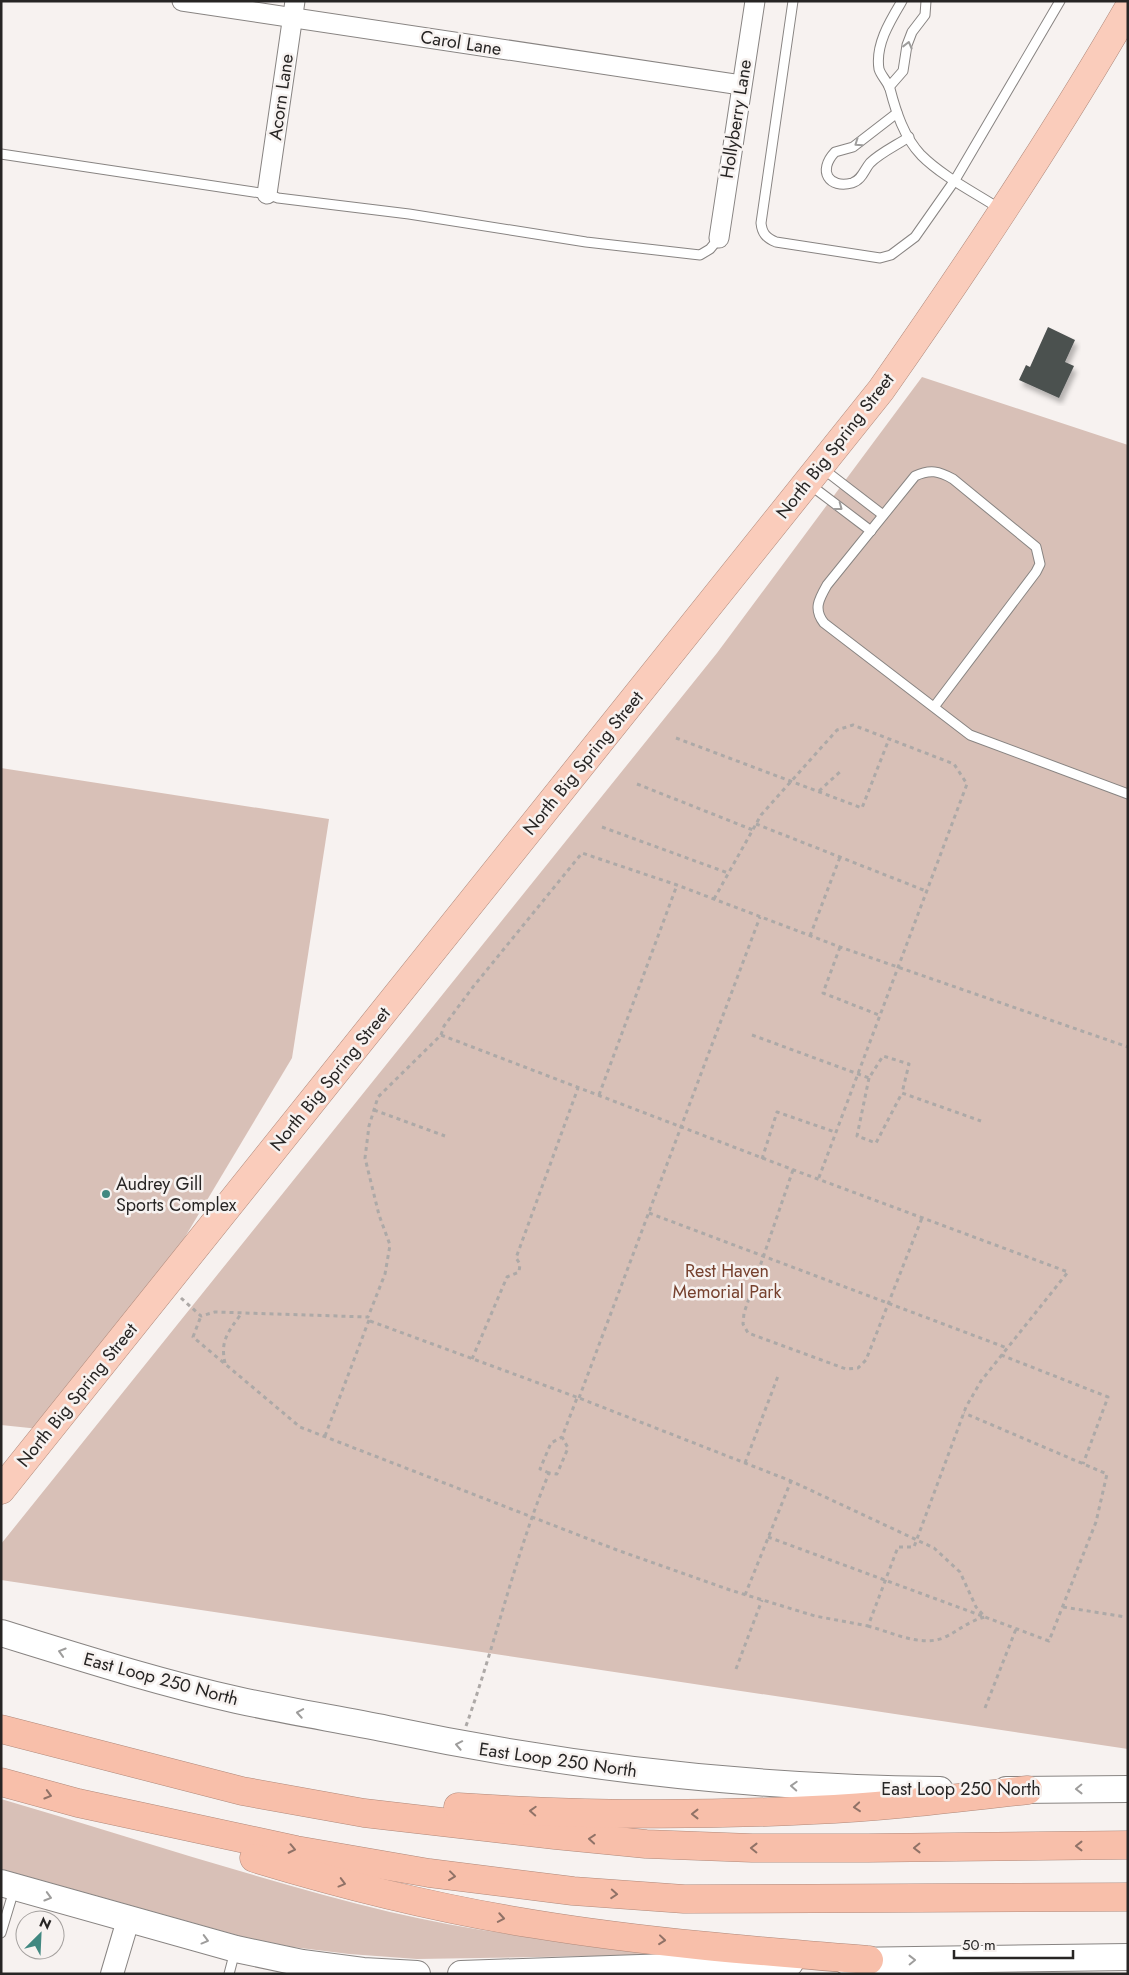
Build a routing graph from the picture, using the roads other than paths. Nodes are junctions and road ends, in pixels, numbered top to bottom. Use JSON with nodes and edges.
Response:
{"nodes":[{"id":1,"x":182,"y":1,"type":"edge"},
{"id":2,"x":755,"y":1,"type":"edge"},
{"id":3,"x":793,"y":1,"type":"edge"},
{"id":4,"x":902,"y":1,"type":"edge"},
{"id":5,"x":926,"y":1,"type":"edge"},
{"id":6,"x":1060,"y":1,"type":"edge"},
{"id":7,"x":1128,"y":9,"type":"edge"},
{"id":8,"x":294,"y":10,"type":"edge"},
{"id":9,"x":741,"y":85,"type":"junction"},
{"id":10,"x":889,"y":87,"type":"junction"},
{"id":11,"x":897,"y":113,"type":"junction"},
{"id":12,"x":909,"y":137,"type":"junction"},
{"id":13,"x":1,"y":154,"type":"edge"},
{"id":14,"x":954,"y":180,"type":"junction"},
{"id":15,"x":267,"y":194,"type":"junction"},
{"id":16,"x":1003,"y":212,"type":"junction"},
{"id":17,"x":719,"y":238,"type":"joint"},
{"id":18,"x":813,"y":474,"type":"junction"},
{"id":19,"x":883,"y":516,"type":"junction"},
{"id":20,"x":870,"y":531,"type":"junction"},
{"id":21,"x":934,"y":707,"type":"junction"},
{"id":22,"x":1128,"y":794,"type":"edge"},
{"id":23,"x":11,"y":1472,"type":"edge"},
{"id":24,"x":1,"y":1490,"type":"edge"},
{"id":25,"x":3,"y":1634,"type":"edge"},
{"id":26,"x":1,"y":1729,"type":"edge"},
{"id":27,"x":124,"y":1761,"type":"junction"},
{"id":28,"x":1,"y":1782,"type":"edge"},
{"id":29,"x":1128,"y":1788,"type":"edge"},
{"id":30,"x":1028,"y":1790,"type":"junction"},
{"id":31,"x":78,"y":1804,"type":"junction"},
{"id":32,"x":1128,"y":1845,"type":"edge"},
{"id":33,"x":8,"y":1885,"type":"edge"},
{"id":34,"x":1128,"y":1897,"type":"edge"},
{"id":35,"x":128,"y":1920,"type":"junction"},
{"id":36,"x":1,"y":1933,"type":"edge"},
{"id":37,"x":236,"y":1949,"type":"junction"},
{"id":38,"x":1128,"y":1957,"type":"edge"},
{"id":39,"x":869,"y":1960,"type":"junction"},
{"id":40,"x":645,"y":1971,"type":"edge"},
{"id":41,"x":348,"y":1972,"type":"edge"},
{"id":42,"x":112,"y":1974,"type":"edge"},
{"id":43,"x":229,"y":1974,"type":"edge"},
{"id":44,"x":417,"y":1974,"type":"edge"},
{"id":45,"x":461,"y":1974,"type":"edge"}],
"edges":[{"from":1,"to":8,"type":"street","name":"Carol Lane"},
{"from":2,"to":9,"type":"street","name":"Hollyberry Lane"},
{"from":3,"to":14,"type":"lane"},
{"from":4,"to":10,"type":"lane"},
{"from":10,"to":5,"type":"lane","one_way":true},
{"from":6,"to":14,"type":"lane"},
{"from":7,"to":16,"type":"highway","name":"North Big Spring Street"},
{"from":8,"to":9,"type":"street","name":"Carol Lane"},
{"from":8,"to":15,"type":"street","name":"Acorn Lane"},
{"from":9,"to":17,"type":"street","name":"Hollyberry Lane"},
{"from":10,"to":11,"type":"lane"},
{"from":11,"to":12,"type":"lane"},
{"from":11,"to":12,"type":"lane","one_way":true},
{"from":12,"to":14,"type":"lane"},
{"from":13,"to":15,"type":"lane"},
{"from":14,"to":16,"type":"lane"},
{"from":15,"to":17,"type":"lane"},
{"from":16,"to":18,"type":"highway","name":"North Big Spring Street"},
{"from":18,"to":19,"type":"lane"},
{"from":18,"to":20,"type":"lane","one_way":true},
{"from":18,"to":23,"type":"highway","name":"North Big Spring Street"},
{"from":19,"to":20,"type":"lane"},
{"from":19,"to":21,"type":"lane"},
{"from":20,"to":21,"type":"lane"},
{"from":21,"to":22,"type":"lane"},
{"from":23,"to":24,"type":"highway","name":"North Big Spring Street"},
{"from":30,"to":25,"type":"main road","name":"East Loop 250 North","one_way":true},
{"from":26,"to":27,"type":"highway"},
{"from":30,"to":27,"type":"highway","one_way":true},
{"from":32,"to":27,"type":"highway","one_way":true},
{"from":28,"to":31,"type":"highway","one_way":true},
{"from":29,"to":30,"type":"main road","name":"East Loop 250 North","one_way":true},
{"from":31,"to":34,"type":"highway","one_way":true},
{"from":31,"to":39,"type":"highway","one_way":true},
{"from":33,"to":35,"type":"main road","one_way":true},
{"from":33,"to":36,"type":"lane"},
{"from":35,"to":37,"type":"main road","one_way":true},
{"from":35,"to":42,"type":"street"},
{"from":37,"to":41,"type":"main road"},
{"from":37,"to":43,"type":"lane"},
{"from":39,"to":38,"type":"main road","one_way":true},
{"from":39,"to":40,"type":"main road"},
{"from":40,"to":45,"type":"main road"},
{"from":41,"to":44,"type":"main road"}]}
